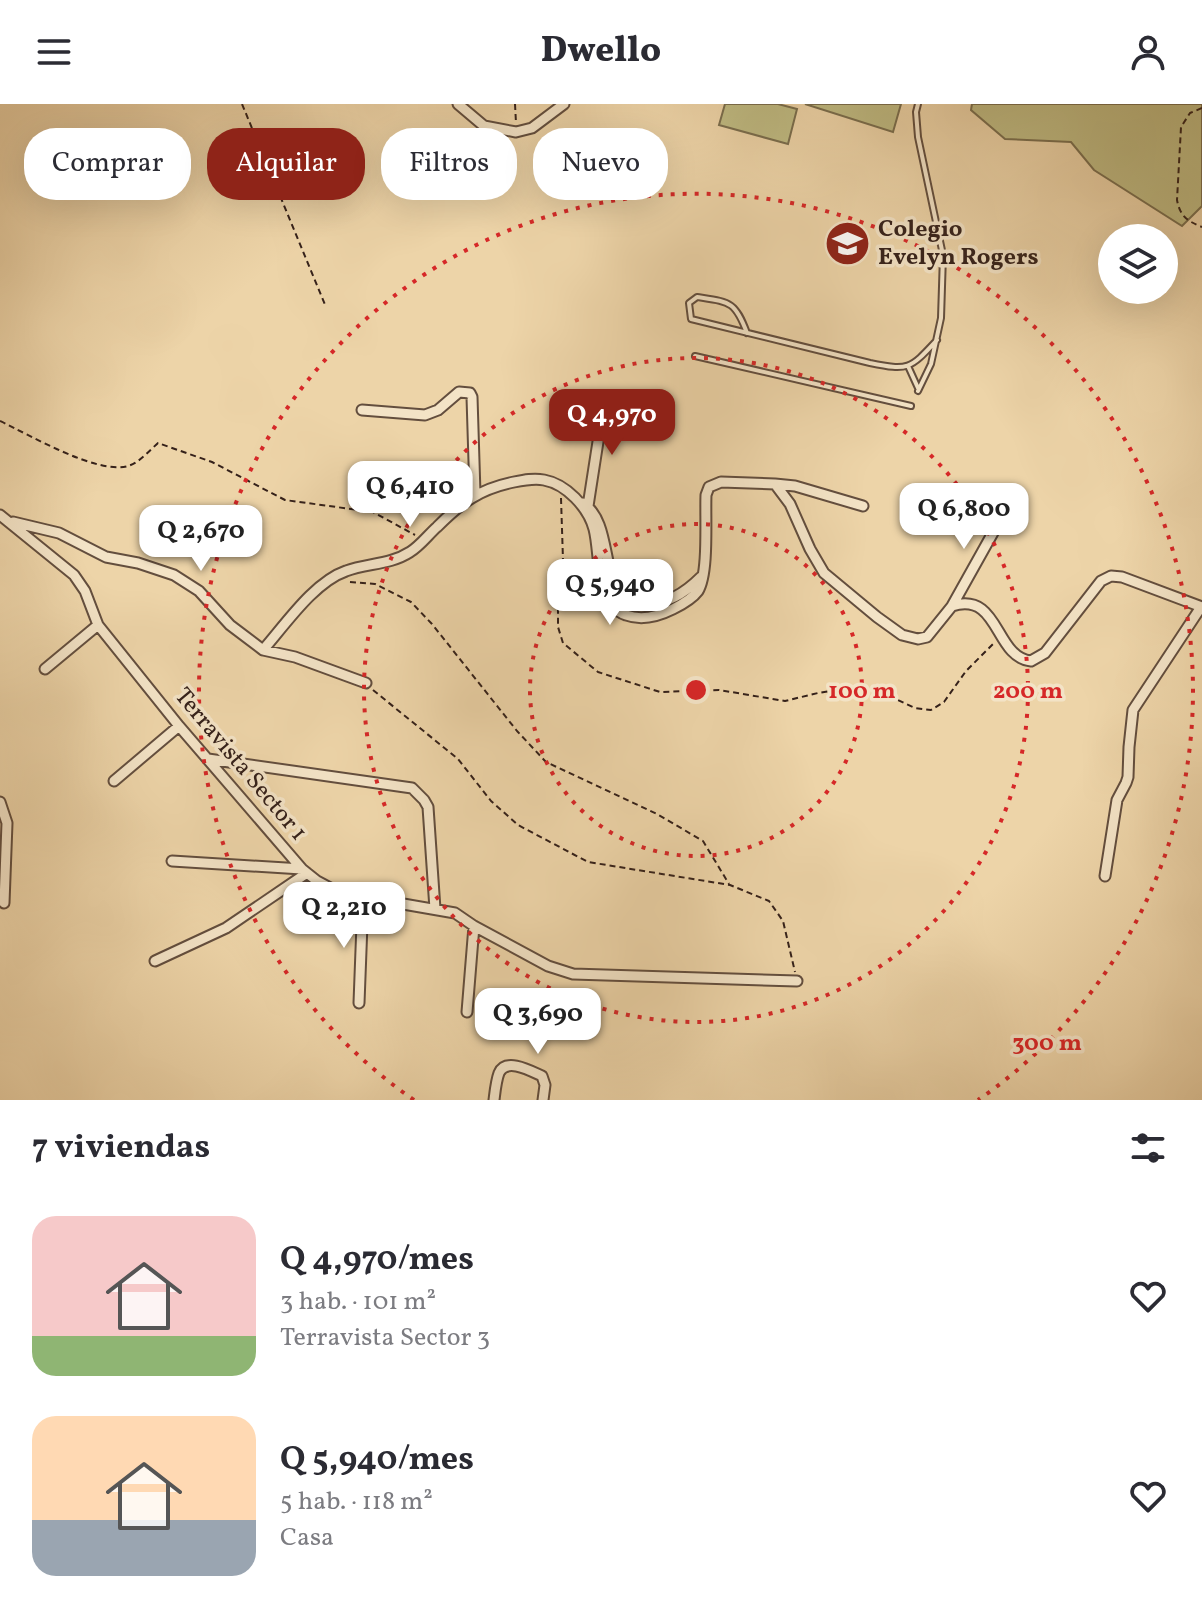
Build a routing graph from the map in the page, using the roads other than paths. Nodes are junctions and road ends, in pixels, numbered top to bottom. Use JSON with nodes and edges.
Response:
{"nodes":[{"id":1,"x":458,"y":104,"type":"edge"},
{"id":2,"x":564,"y":104,"type":"edge"},
{"id":3,"x":918,"y":104,"type":"edge"},
{"id":4,"x":747,"y":333,"type":"junction"},
{"id":5,"x":937,"y":340,"type":"junction"},
{"id":6,"x":695,"y":356,"type":"dead end"},
{"id":7,"x":908,"y":366,"type":"junction"},
{"id":8,"x":604,"y":403,"type":"dead end"},
{"id":9,"x":911,"y":406,"type":"dead end"},
{"id":10,"x":362,"y":410,"type":"dead end"},
{"id":11,"x":775,"y":484,"type":"junction"},
{"id":12,"x":475,"y":494,"type":"junction"},
{"id":13,"x":570,"y":495,"type":"junction"},
{"id":14,"x":588,"y":506,"type":"junction"},
{"id":15,"x":863,"y":506,"type":"dead end"},
{"id":16,"x":1004,"y":513,"type":"dead end"},
{"id":17,"x":0,"y":515,"type":"edge"},
{"id":18,"x":10,"y":522,"type":"junction"},
{"id":19,"x":703,"y":575,"type":"junction"},
{"id":20,"x":952,"y":606,"type":"junction"},
{"id":21,"x":1201,"y":607,"type":"edge"},
{"id":22,"x":98,"y":625,"type":"junction"},
{"id":23,"x":263,"y":650,"type":"junction"},
{"id":24,"x":45,"y":669,"type":"dead end"},
{"id":25,"x":366,"y":683,"type":"road end"},
{"id":26,"x":179,"y":726,"type":"junction"},
{"id":27,"x":208,"y":759,"type":"junction"},
{"id":28,"x":114,"y":781,"type":"dead end"},
{"id":29,"x":0,"y":802,"type":"edge"},
{"id":30,"x":172,"y":861,"type":"dead end"},
{"id":31,"x":304,"y":871,"type":"junction"},
{"id":32,"x":1105,"y":876,"type":"dead end"},
{"id":33,"x":363,"y":897,"type":"junction"},
{"id":34,"x":4,"y":903,"type":"dead end"},
{"id":35,"x":435,"y":909,"type":"junction"},
{"id":36,"x":474,"y":926,"type":"junction"},
{"id":37,"x":155,"y":961,"type":"dead end"},
{"id":38,"x":797,"y":981,"type":"road end"},
{"id":39,"x":359,"y":1003,"type":"dead end"},
{"id":40,"x":467,"y":1012,"type":"dead end"},
{"id":41,"x":494,"y":1100,"type":"edge"},
{"id":42,"x":543,"y":1100,"type":"edge"}],
"edges":[{"from":1,"to":2,"type":"street"},
{"from":3,"to":5,"type":"lane"},
{"from":4,"to":4,"type":"lane"},
{"from":4,"to":7,"type":"lane"},
{"from":5,"to":7,"type":"lane"},
{"from":5,"to":7,"type":"lane"},
{"from":6,"to":9,"type":"lane"},
{"from":8,"to":14,"type":"street"},
{"from":10,"to":12,"type":"street"},
{"from":11,"to":15,"type":"street"},
{"from":11,"to":19,"type":"street"},
{"from":11,"to":20,"type":"street"},
{"from":12,"to":13,"type":"street"},
{"from":12,"to":23,"type":"street"},
{"from":13,"to":14,"type":"street"},
{"from":13,"to":19,"type":"street"},
{"from":14,"to":19,"type":"street"},
{"from":16,"to":20,"type":"street"},
{"from":17,"to":18,"type":"street","name":"Terravista Sector 1"},
{"from":18,"to":22,"type":"street","name":"Terravista Sector 1"},
{"from":18,"to":23,"type":"street"},
{"from":20,"to":21,"type":"street"},
{"from":21,"to":32,"type":"street"},
{"from":22,"to":24,"type":"street"},
{"from":22,"to":26,"type":"street","name":"Terravista Sector 1"},
{"from":23,"to":25,"type":"street"},
{"from":26,"to":27,"type":"street","name":"Terravista Sector 1"},
{"from":26,"to":28,"type":"street"},
{"from":27,"to":31,"type":"street","name":"Terravista Sector 1"},
{"from":27,"to":35,"type":"street"},
{"from":29,"to":34,"type":"street"},
{"from":30,"to":31,"type":"street"},
{"from":31,"to":33,"type":"street","name":"Terravista Sector 1"},
{"from":31,"to":37,"type":"street"},
{"from":33,"to":35,"type":"street","name":"Terravista Sector 1"},
{"from":33,"to":39,"type":"street"},
{"from":35,"to":36,"type":"street","name":"Terravista Sector 1"},
{"from":36,"to":38,"type":"street","name":"Terravista Sector 1"},
{"from":36,"to":40,"type":"street"},
{"from":41,"to":42,"type":"street"}]}
